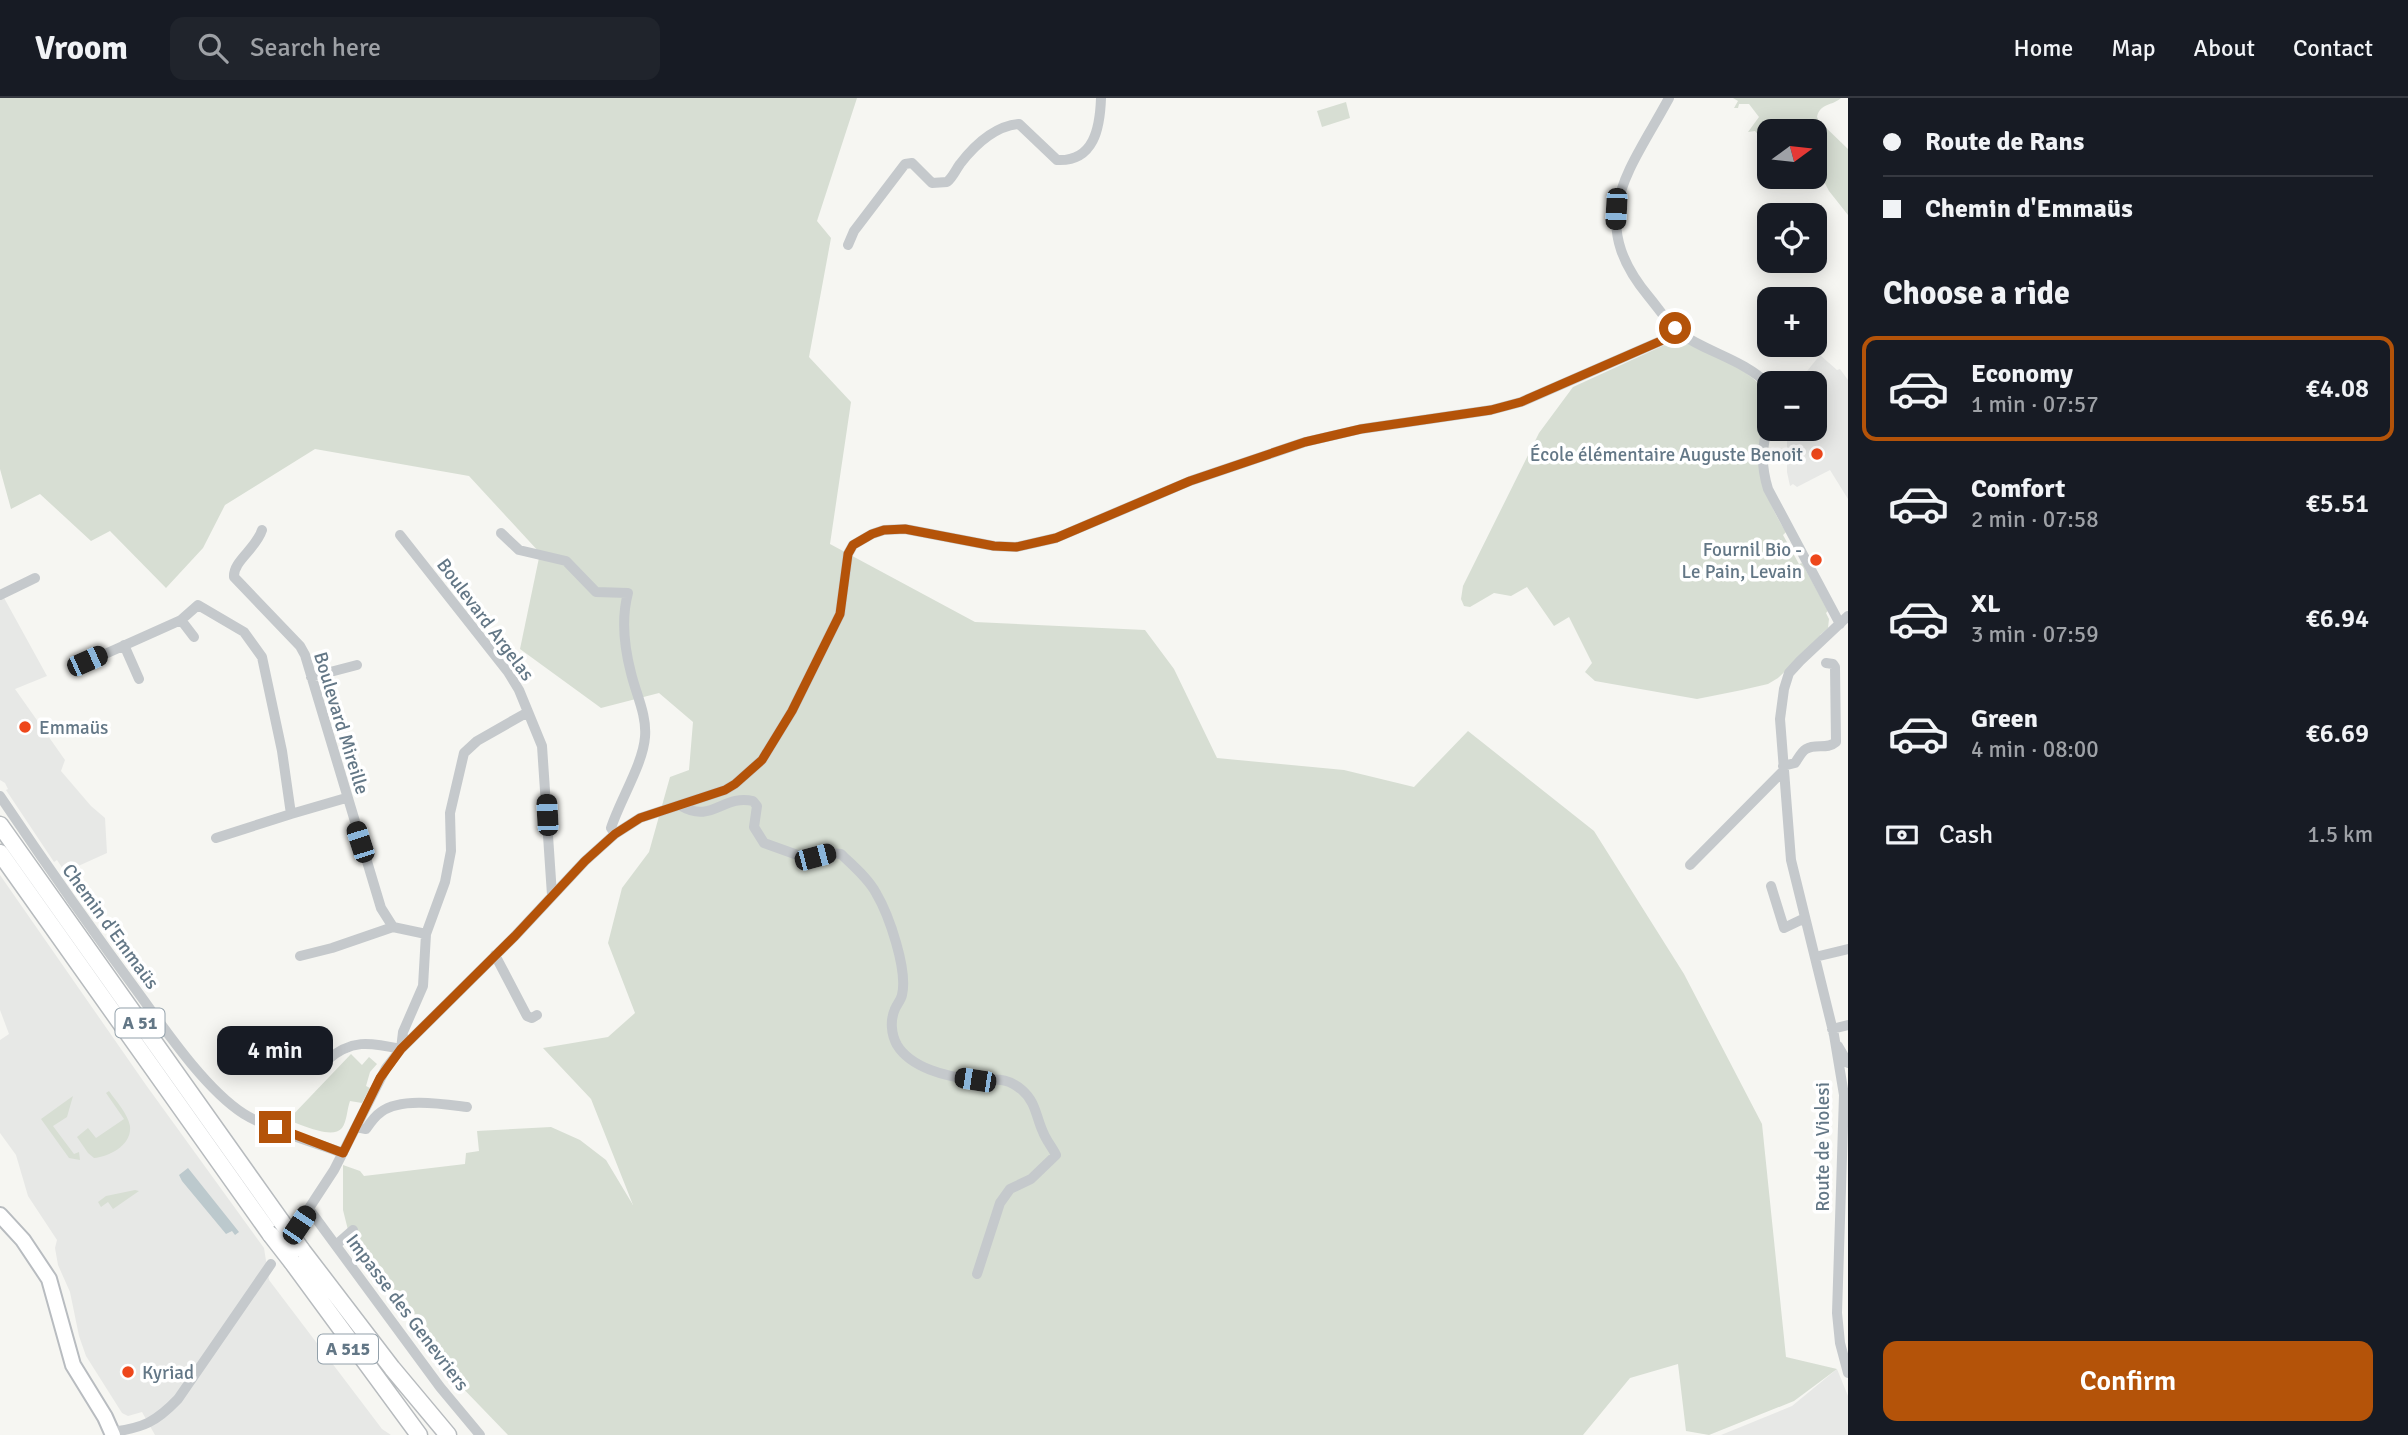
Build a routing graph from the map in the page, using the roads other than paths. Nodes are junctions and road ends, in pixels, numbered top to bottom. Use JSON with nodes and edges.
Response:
{"nodes":[{"id":1,"x":1101,"y":98,"type":"edge"},
{"id":2,"x":1669,"y":98,"type":"edge"},
{"id":3,"x":848,"y":245,"type":"dead end"},
{"id":4,"x":1679,"y":333,"type":"junction"},
{"id":5,"x":1757,"y":374,"type":"edge"},
{"id":6,"x":1765,"y":441,"type":"edge"},
{"id":7,"x":262,"y":530,"type":"dead end"},
{"id":8,"x":500,"y":533,"type":"dead end"},
{"id":9,"x":400,"y":535,"type":"dead end"},
{"id":10,"x":35,"y":578,"type":"dead end"},
{"id":11,"x":0,"y":595,"type":"edge"},
{"id":12,"x":181,"y":620,"type":"junction"},
{"id":13,"x":1844,"y":620,"type":"edge"},
{"id":14,"x":194,"y":637,"type":"dead end"},
{"id":15,"x":124,"y":645,"type":"junction"},
{"id":16,"x":85,"y":663,"type":"dead end"},
{"id":17,"x":1826,"y":663,"type":"dead end"},
{"id":18,"x":357,"y":665,"type":"dead end"},
{"id":19,"x":311,"y":677,"type":"junction"},
{"id":20,"x":139,"y":679,"type":"dead end"},
{"id":21,"x":528,"y":712,"type":"junction"},
{"id":22,"x":1784,"y":768,"type":"junction"},
{"id":23,"x":0,"y":796,"type":"edge"},
{"id":24,"x":346,"y":798,"type":"junction"},
{"id":25,"x":681,"y":806,"type":"junction"},
{"id":26,"x":291,"y":814,"type":"junction"},
{"id":27,"x":0,"y":825,"type":"edge"},
{"id":28,"x":615,"y":834,"type":"junction"},
{"id":29,"x":216,"y":838,"type":"dead end"},
{"id":30,"x":0,"y":853,"type":"edge"},
{"id":31,"x":1690,"y":866,"type":"dead end"},
{"id":32,"x":1771,"y":886,"type":"dead end"},
{"id":33,"x":552,"y":895,"type":"junction"},
{"id":34,"x":1805,"y":918,"type":"junction"},
{"id":35,"x":393,"y":927,"type":"junction"},
{"id":36,"x":426,"y":934,"type":"junction"},
{"id":37,"x":1848,"y":949,"type":"edge"},
{"id":38,"x":495,"y":955,"type":"junction"},
{"id":39,"x":300,"y":956,"type":"dead end"},
{"id":40,"x":1815,"y":957,"type":"junction"},
{"id":41,"x":537,"y":1015,"type":"dead end"},
{"id":42,"x":1848,"y":1025,"type":"edge"},
{"id":43,"x":1832,"y":1029,"type":"junction"},
{"id":44,"x":1836,"y":1046,"type":"junction"},
{"id":45,"x":401,"y":1049,"type":"junction"},
{"id":46,"x":326,"y":1061,"type":"dead end"},
{"id":47,"x":1848,"y":1063,"type":"edge"},
{"id":48,"x":467,"y":1107,"type":"dead end"},
{"id":49,"x":356,"y":1127,"type":"junction"},
{"id":50,"x":343,"y":1153,"type":"junction"},
{"id":51,"x":309,"y":1209,"type":"junction"},
{"id":52,"x":0,"y":1215,"type":"edge"},
{"id":53,"x":299,"y":1225,"type":"dead end"},
{"id":54,"x":353,"y":1230,"type":"dead end"},
{"id":55,"x":336,"y":1245,"type":"junction"},
{"id":56,"x":296,"y":1256,"type":"junction"},
{"id":57,"x":271,"y":1264,"type":"dead end"},
{"id":58,"x":977,"y":1274,"type":"dead end"},
{"id":59,"x":392,"y":1368,"type":"junction"},
{"id":60,"x":1848,"y":1373,"type":"edge"},
{"id":61,"x":132,"y":1432,"type":"edge"},
{"id":62,"x":112,"y":1433,"type":"edge"},
{"id":63,"x":406,"y":1435,"type":"edge"},
{"id":64,"x":419,"y":1435,"type":"edge"},
{"id":65,"x":448,"y":1435,"type":"edge"},
{"id":66,"x":453,"y":1435,"type":"edge"},
{"id":67,"x":481,"y":1435,"type":"edge"}],
"edges":[{"from":1,"to":3,"type":"street"},
{"from":2,"to":4,"type":"street"},
{"from":4,"to":5,"type":"street"},
{"from":4,"to":25,"type":"street"},
{"from":6,"to":13,"type":"street"},
{"from":7,"to":19,"type":"street","name":"Boulevard Mireille"},
{"from":8,"to":28,"type":"street"},
{"from":9,"to":21,"type":"street","name":"Boulevard Argelas"},
{"from":10,"to":11,"type":"street"},
{"from":12,"to":14,"type":"street"},
{"from":12,"to":15,"type":"street"},
{"from":12,"to":26,"type":"street"},
{"from":13,"to":22,"type":"street","name":"Route de Violesi"},
{"from":15,"to":16,"type":"street"},
{"from":15,"to":20,"type":"street"},
{"from":17,"to":22,"type":"street"},
{"from":18,"to":19,"type":"street"},
{"from":19,"to":24,"type":"street","name":"Boulevard Mireille"},
{"from":21,"to":33,"type":"street","name":"Boulevard Argelas"},
{"from":21,"to":36,"type":"street"},
{"from":22,"to":31,"type":"street"},
{"from":22,"to":34,"type":"street","name":"Route de Violesi"},
{"from":23,"to":50,"type":"street","name":"Chemin d'Emmaüs"},
{"from":24,"to":26,"type":"street"},
{"from":24,"to":35,"type":"street","name":"Boulevard Mireille"},
{"from":25,"to":28,"type":"street"},
{"from":25,"to":58,"type":"street"},
{"from":26,"to":29,"type":"street"},
{"from":27,"to":56,"type":"highway","number":"A 51","bridge":true},
{"from":28,"to":33,"type":"street"},
{"from":30,"to":56,"type":"highway","number":"A 51","bridge":true},
{"from":32,"to":34,"type":"street"},
{"from":33,"to":38,"type":"street"},
{"from":34,"to":40,"type":"street","name":"Route de Violesi"},
{"from":35,"to":36,"type":"street"},
{"from":35,"to":39,"type":"street"},
{"from":36,"to":45,"type":"street"},
{"from":37,"to":40,"type":"street"},
{"from":38,"to":41,"type":"street"},
{"from":38,"to":45,"type":"street"},
{"from":40,"to":43,"type":"street","name":"Route de Violesi"},
{"from":42,"to":43,"type":"street"},
{"from":43,"to":44,"type":"street","name":"Route de Violesi"},
{"from":44,"to":47,"type":"street"},
{"from":44,"to":60,"type":"street","name":"Route de Violesi"},
{"from":45,"to":46,"type":"street"},
{"from":45,"to":49,"type":"street"},
{"from":48,"to":49,"type":"street"},
{"from":49,"to":50,"type":"street"},
{"from":50,"to":51,"type":"street"},
{"from":51,"to":53,"type":"street"},
{"from":51,"to":55,"type":"street","name":"Impasse des Genevriers"},
{"from":52,"to":62,"type":"main road"},
{"from":54,"to":55,"type":"street"},
{"from":55,"to":67,"type":"street","name":"Impasse des Genevriers"},
{"from":56,"to":59,"type":"highway","number":"A 51"},
{"from":56,"to":63,"type":"highway","number":"A 515"},
{"from":56,"to":64,"type":"highway","number":"A 51"},
{"from":57,"to":61,"type":"street"},
{"from":59,"to":65,"type":"highway","number":"A 51"},
{"from":59,"to":66,"type":"highway","number":"A 515"},
{"from":61,"to":62,"type":"street"}]}
